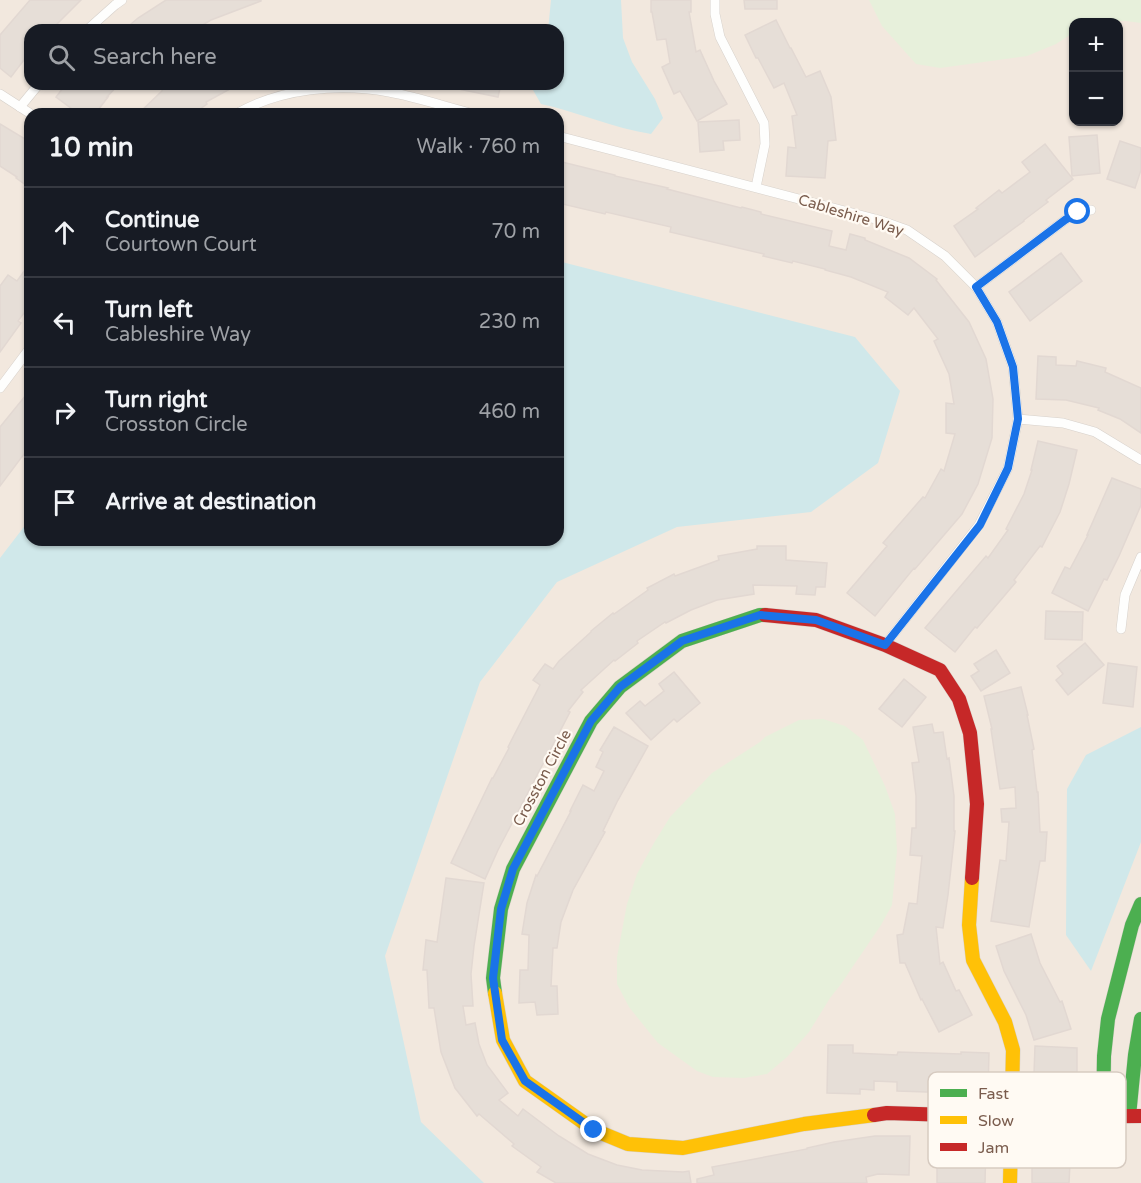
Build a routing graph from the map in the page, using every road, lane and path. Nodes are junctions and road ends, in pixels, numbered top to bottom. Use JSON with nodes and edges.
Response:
{"nodes":[{"id":1,"x":122,"y":0,"type":"edge"},
{"id":2,"x":715,"y":0,"type":"edge"},
{"id":3,"x":94,"y":24,"type":"edge"},
{"id":4,"x":34,"y":90,"type":"edge"},
{"id":5,"x":317,"y":90,"type":"edge"},
{"id":6,"x":372,"y":90,"type":"edge"},
{"id":7,"x":0,"y":94,"type":"edge"},
{"id":8,"x":20,"y":107,"type":"junction"},
{"id":9,"x":250,"y":108,"type":"edge"},
{"id":10,"x":451,"y":108,"type":"edge"},
{"id":11,"x":24,"y":109,"type":"edge"},
{"id":12,"x":564,"y":138,"type":"edge"},
{"id":13,"x":756,"y":187,"type":"junction"},
{"id":14,"x":1091,"y":210,"type":"dead end"},
{"id":15,"x":976,"y":287,"type":"junction"},
{"id":16,"x":24,"y":356,"type":"edge"},
{"id":17,"x":0,"y":388,"type":"edge"},
{"id":18,"x":1018,"y":419,"type":"junction"},
{"id":19,"x":1141,"y":460,"type":"edge"},
{"id":20,"x":1141,"y":557,"type":"edge"},
{"id":21,"x":1121,"y":629,"type":"dead end"},
{"id":22,"x":885,"y":645,"type":"junction"},
{"id":23,"x":1141,"y":904,"type":"edge"},
{"id":24,"x":1141,"y":1019,"type":"edge"},
{"id":25,"x":1013,"y":1072,"type":"edge"},
{"id":26,"x":1104,"y":1072,"type":"edge"},
{"id":27,"x":928,"y":1114,"type":"edge"},
{"id":28,"x":1135,"y":1116,"type":"edge"},
{"id":29,"x":1010,"y":1168,"type":"edge"},
{"id":30,"x":1010,"y":1183,"type":"edge"}],
"edges":[{"from":1,"to":3,"type":"street"},
{"from":2,"to":13,"type":"street"},
{"from":4,"to":8,"type":"street"},
{"from":5,"to":9,"type":"street"},
{"from":6,"to":10,"type":"street"},
{"from":7,"to":8,"type":"street"},
{"from":8,"to":11,"type":"street"},
{"from":12,"to":13,"type":"street","name":"Cableshire Way"},
{"from":13,"to":15,"type":"street","name":"Cableshire Way"},
{"from":14,"to":15,"type":"street"},
{"from":15,"to":18,"type":"street","name":"Cableshire Way"},
{"from":16,"to":17,"type":"street"},
{"from":18,"to":19,"type":"street"},
{"from":18,"to":22,"type":"street","name":"Cableshire Way"},
{"from":20,"to":21,"type":"street"},
{"from":22,"to":25,"type":"street","name":"Crosston Circle"},
{"from":22,"to":27,"type":"street","name":"Crosston Circle"},
{"from":23,"to":26,"type":"street"},
{"from":24,"to":28,"type":"street"},
{"from":29,"to":30,"type":"street"}]}
